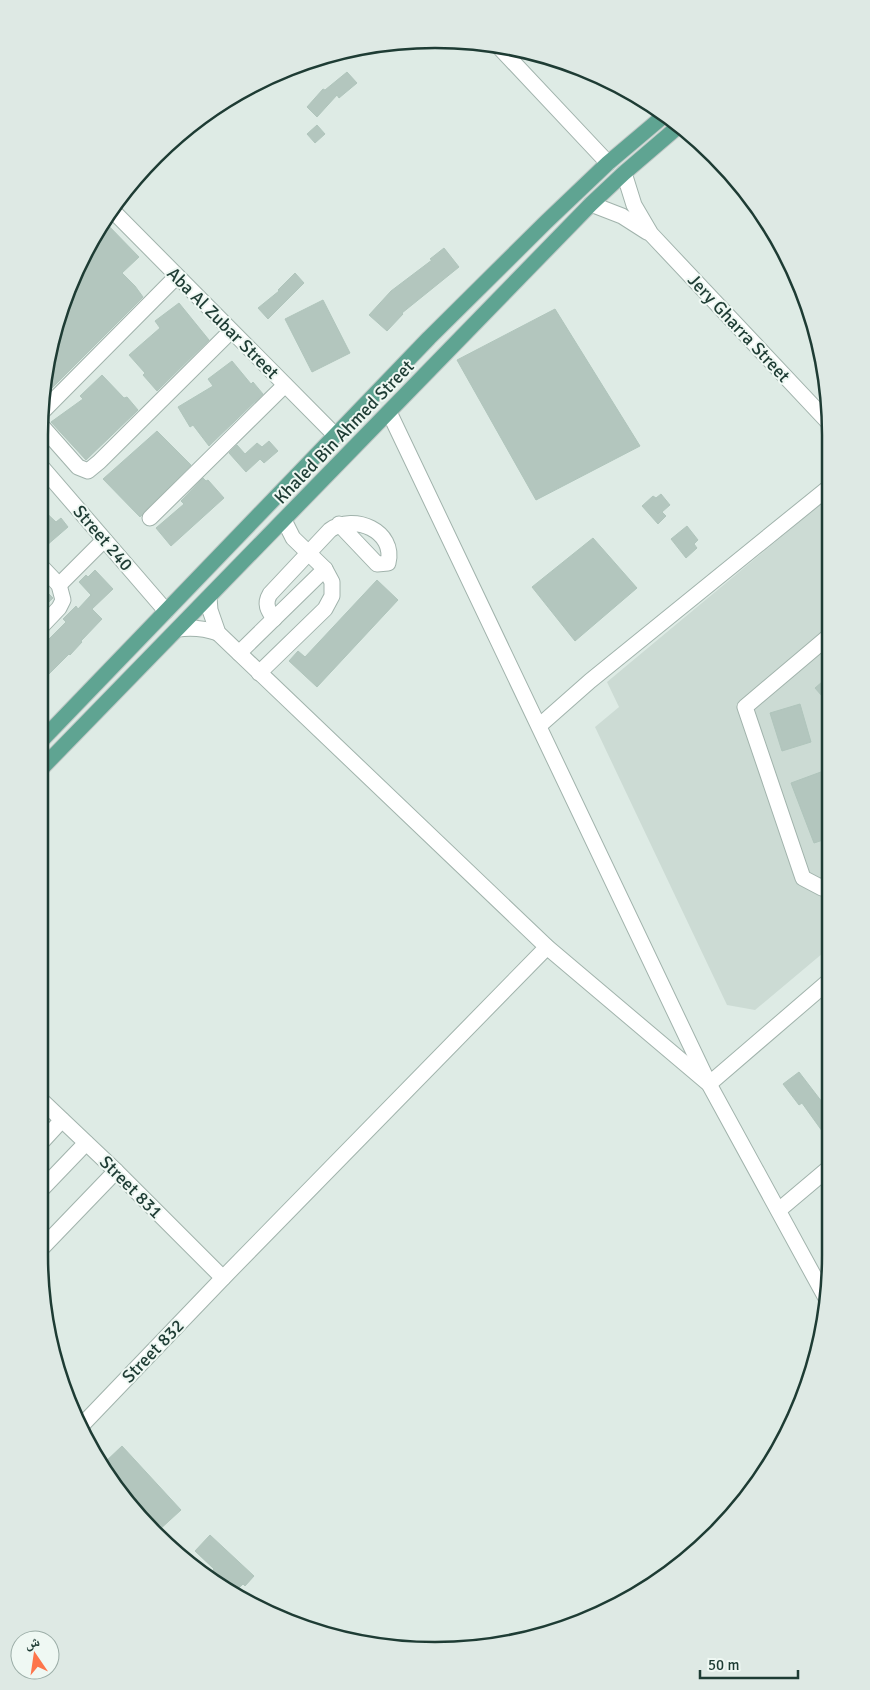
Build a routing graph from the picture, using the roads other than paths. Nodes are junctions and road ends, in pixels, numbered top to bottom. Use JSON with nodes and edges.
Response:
{"nodes":[{"id":1,"x":506,"y":54,"type":"edge"},
{"id":2,"x":659,"y":120,"type":"edge"},
{"id":3,"x":673,"y":130,"type":"edge"},
{"id":4,"x":608,"y":163,"type":"junction"},
{"id":5,"x":624,"y":173,"type":"junction"},
{"id":6,"x":591,"y":204,"type":"junction"},
{"id":7,"x":117,"y":215,"type":"edge"},
{"id":8,"x":651,"y":234,"type":"junction"},
{"id":9,"x":177,"y":276,"type":"junction"},
{"id":10,"x":231,"y":331,"type":"junction"},
{"id":11,"x":285,"y":386,"type":"junction"},
{"id":12,"x":49,"y":405,"type":"edge"},
{"id":13,"x":390,"y":412,"type":"junction"},
{"id":14,"x":822,"y":416,"type":"edge"},
{"id":15,"x":48,"y":433,"type":"edge"},
{"id":16,"x":336,"y":436,"type":"junction"},
{"id":17,"x":48,"y":474,"type":"edge"},
{"id":18,"x":822,"y":493,"type":"edge"},
{"id":19,"x":150,"y":518,"type":"dead end"},
{"id":20,"x":284,"y":520,"type":"junction"},
{"id":21,"x":339,"y":524,"type":"dead end"},
{"id":22,"x":104,"y":540,"type":"junction"},
{"id":23,"x":309,"y":554,"type":"junction"},
{"id":24,"x":325,"y":569,"type":"junction"},
{"id":25,"x":48,"y":573,"type":"edge"},
{"id":26,"x":59,"y":585,"type":"junction"},
{"id":27,"x":209,"y":597,"type":"junction"},
{"id":28,"x":166,"y":611,"type":"junction"},
{"id":29,"x":274,"y":619,"type":"junction"},
{"id":30,"x":48,"y":620,"type":"edge"},
{"id":31,"x":178,"y":629,"type":"junction"},
{"id":32,"x":218,"y":633,"type":"junction"},
{"id":33,"x":822,"y":641,"type":"edge"},
{"id":34,"x":239,"y":654,"type":"junction"},
{"id":35,"x":259,"y":673,"type":"junction"},
{"id":36,"x":539,"y":726,"type":"junction"},
{"id":37,"x":48,"y":734,"type":"edge"},
{"id":38,"x":48,"y":762,"type":"edge"},
{"id":39,"x":822,"y":888,"type":"edge"},
{"id":40,"x":547,"y":946,"type":"junction"},
{"id":41,"x":822,"y":987,"type":"edge"},
{"id":42,"x":709,"y":1084,"type":"junction"},
{"id":43,"x":48,"y":1109,"type":"edge"},
{"id":44,"x":62,"y":1120,"type":"junction"},
{"id":45,"x":48,"y":1135,"type":"edge"},
{"id":46,"x":86,"y":1143,"type":"junction"},
{"id":47,"x":116,"y":1171,"type":"junction"},
{"id":48,"x":822,"y":1174,"type":"edge"},
{"id":49,"x":48,"y":1183,"type":"edge"},
{"id":50,"x":780,"y":1210,"type":"junction"},
{"id":51,"x":48,"y":1242,"type":"edge"},
{"id":52,"x":222,"y":1278,"type":"junction"},
{"id":53,"x":821,"y":1289,"type":"edge"},
{"id":54,"x":85,"y":1422,"type":"edge"}],
"edges":[{"from":1,"to":4,"type":"street"},
{"from":2,"to":4,"type":"main road","name":"Khaled Bin Ahmed Street"},
{"from":3,"to":5,"type":"main road","name":"Khaled Bin Ahmed Street"},
{"from":4,"to":16,"type":"main road","name":"Khaled Bin Ahmed Street"},
{"from":5,"to":6,"type":"main road","name":"Khaled Bin Ahmed Street"},
{"from":5,"to":8,"type":"street","name":"Jery Gharra Street"},
{"from":6,"to":8,"type":"street","name":"Jery Gharra Street"},
{"from":6,"to":13,"type":"main road","name":"Khaled Bin Ahmed Street"},
{"from":7,"to":9,"type":"street","name":"Aba Al Zubar Street"},
{"from":8,"to":14,"type":"street","name":"Jery Gharra Street"},
{"from":9,"to":10,"type":"street","name":"Aba Al Zubar Street"},
{"from":9,"to":12,"type":"street"},
{"from":10,"to":11,"type":"street","name":"Aba Al Zubar Street"},
{"from":10,"to":15,"type":"street"},
{"from":11,"to":16,"type":"street","name":"Aba Al Zubar Street"},
{"from":11,"to":19,"type":"street"},
{"from":13,"to":20,"type":"main road","name":"Khaled Bin Ahmed Street"},
{"from":13,"to":36,"type":"street"},
{"from":16,"to":28,"type":"main road","name":"Khaled Bin Ahmed Street"},
{"from":17,"to":22,"type":"street","name":"Street 240"},
{"from":18,"to":36,"type":"street"},
{"from":20,"to":23,"type":"street"},
{"from":20,"to":27,"type":"main road","name":"Khaled Bin Ahmed Street"},
{"from":21,"to":23,"type":"street"},
{"from":22,"to":26,"type":"street"},
{"from":22,"to":28,"type":"street","name":"Street 240"},
{"from":23,"to":24,"type":"street"},
{"from":23,"to":29,"type":"street"},
{"from":24,"to":29,"type":"street"},
{"from":24,"to":35,"type":"street"},
{"from":25,"to":26,"type":"street"},
{"from":26,"to":30,"type":"street"},
{"from":27,"to":31,"type":"main road","name":"Khaled Bin Ahmed Street"},
{"from":27,"to":32,"type":"street"},
{"from":28,"to":37,"type":"main road","name":"Khaled Bin Ahmed Street"},
{"from":29,"to":34,"type":"street"},
{"from":31,"to":32,"type":"street"},
{"from":31,"to":38,"type":"main road","name":"Khaled Bin Ahmed Street"},
{"from":32,"to":34,"type":"street"},
{"from":33,"to":39,"type":"street"},
{"from":34,"to":35,"type":"street"},
{"from":35,"to":40,"type":"street"},
{"from":36,"to":42,"type":"street"},
{"from":40,"to":42,"type":"street"},
{"from":40,"to":52,"type":"street","name":"Street 832"},
{"from":41,"to":42,"type":"street"},
{"from":42,"to":50,"type":"street"},
{"from":43,"to":44,"type":"street","name":"Street 831"},
{"from":44,"to":45,"type":"street"},
{"from":44,"to":46,"type":"street","name":"Street 831"},
{"from":46,"to":47,"type":"street","name":"Street 831"},
{"from":46,"to":49,"type":"street"},
{"from":47,"to":51,"type":"street"},
{"from":47,"to":52,"type":"street","name":"Street 831"},
{"from":48,"to":50,"type":"street"},
{"from":50,"to":53,"type":"street"},
{"from":52,"to":54,"type":"street","name":"Street 832"}]}
